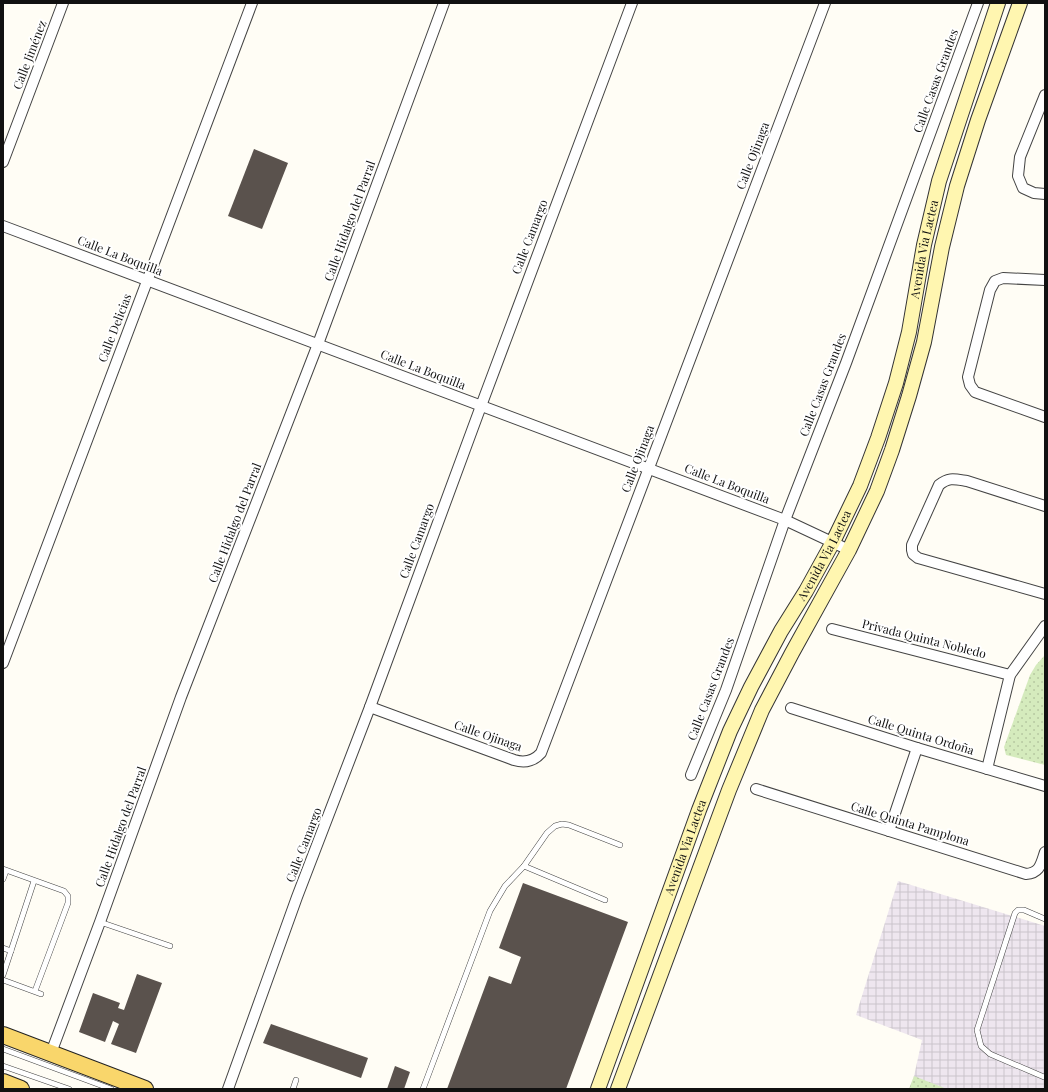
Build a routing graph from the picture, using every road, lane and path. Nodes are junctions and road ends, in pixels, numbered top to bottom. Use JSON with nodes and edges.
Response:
{"nodes":[{"id":1,"x":64,"y":3,"type":"edge"},
{"id":2,"x":252,"y":3,"type":"edge"},
{"id":3,"x":444,"y":3,"type":"edge"},
{"id":4,"x":632,"y":3,"type":"edge"},
{"id":5,"x":825,"y":3,"type":"edge"},
{"id":6,"x":978,"y":3,"type":"edge"},
{"id":7,"x":998,"y":3,"type":"edge"},
{"id":8,"x":1020,"y":3,"type":"edge"},
{"id":9,"x":1045,"y":94,"type":"edge"},
{"id":10,"x":1043,"y":106,"type":"edge"},
{"id":11,"x":3,"y":162,"type":"edge"},
{"id":12,"x":1045,"y":194,"type":"edge"},
{"id":13,"x":3,"y":226,"type":"edge"},
{"id":14,"x":147,"y":280,"type":"junction"},
{"id":15,"x":1045,"y":280,"type":"edge"},
{"id":16,"x":318,"y":344,"type":"junction"},
{"id":17,"x":481,"y":406,"type":"junction"},
{"id":18,"x":1045,"y":417,"type":"edge"},
{"id":19,"x":649,"y":469,"type":"junction"},
{"id":20,"x":1045,"y":506,"type":"edge"},
{"id":21,"x":785,"y":520,"type":"junction"},
{"id":22,"x":833,"y":542,"type":"junction"},
{"id":23,"x":850,"y":550,"type":"junction"},
{"id":24,"x":1045,"y":594,"type":"edge"},
{"id":25,"x":1045,"y":626,"type":"edge"},
{"id":26,"x":832,"y":629,"type":"dead end"},
{"id":27,"x":3,"y":663,"type":"edge"},
{"id":28,"x":1010,"y":675,"type":"junction"},
{"id":29,"x":370,"y":707,"type":"junction"},
{"id":30,"x":791,"y":708,"type":"dead end"},
{"id":31,"x":917,"y":748,"type":"junction"},
{"id":32,"x":987,"y":769,"type":"junction"},
{"id":33,"x":690,"y":775,"type":"dead end"},
{"id":34,"x":1045,"y":786,"type":"edge"},
{"id":35,"x":756,"y":789,"type":"dead end"},
{"id":36,"x":889,"y":831,"type":"junction"},
{"id":37,"x":620,"y":845,"type":"dead end"},
{"id":38,"x":1045,"y":852,"type":"edge"},
{"id":39,"x":524,"y":866,"type":"junction"},
{"id":40,"x":5,"y":870,"type":"edge"},
{"id":41,"x":3,"y":879,"type":"edge"},
{"id":42,"x":34,"y":881,"type":"junction"},
{"id":43,"x":605,"y":900,"type":"dead end"},
{"id":44,"x":1045,"y":918,"type":"edge"},
{"id":45,"x":100,"y":922,"type":"junction"},
{"id":46,"x":170,"y":946,"type":"dead end"},
{"id":47,"x":3,"y":948,"type":"edge"},
{"id":48,"x":11,"y":951,"type":"junction"},
{"id":49,"x":3,"y":975,"type":"edge"},
{"id":50,"x":3,"y":980,"type":"edge"},
{"id":51,"x":35,"y":991,"type":"junction"},
{"id":52,"x":41,"y":994,"type":"dead end"},
{"id":53,"x":3,"y":1035,"type":"edge"},
{"id":54,"x":3,"y":1049,"type":"edge"},
{"id":55,"x":51,"y":1053,"type":"junction"},
{"id":56,"x":3,"y":1066,"type":"edge"},
{"id":57,"x":1044,"y":1077,"type":"dead end"},
{"id":58,"x":296,"y":1080,"type":"dead end"},
{"id":59,"x":4,"y":1085,"type":"edge"},
{"id":60,"x":21,"y":1089,"type":"edge"},
{"id":61,"x":69,"y":1089,"type":"edge"},
{"id":62,"x":111,"y":1089,"type":"edge"},
{"id":63,"x":145,"y":1089,"type":"edge"},
{"id":64,"x":228,"y":1089,"type":"edge"},
{"id":65,"x":293,"y":1089,"type":"edge"},
{"id":66,"x":423,"y":1089,"type":"edge"},
{"id":67,"x":598,"y":1089,"type":"edge"},
{"id":68,"x":618,"y":1089,"type":"edge"}],
"edges":[{"from":1,"to":11,"type":"street","name":"Calle Jiménez"},
{"from":2,"to":14,"type":"street","name":"Calle Delicias"},
{"from":3,"to":16,"type":"street","name":"Calle Hidalgo del Parral"},
{"from":4,"to":17,"type":"street","name":"Calle Camargo"},
{"from":5,"to":19,"type":"street","name":"Calle Ojinaga"},
{"from":6,"to":21,"type":"street","name":"Calle Casas Grandes"},
{"from":7,"to":22,"type":"main road","name":"Avenida Via Lactea"},
{"from":8,"to":23,"type":"main road","name":"Avenida Via Lactea"},
{"from":9,"to":10,"type":"street"},
{"from":10,"to":12,"type":"street"},
{"from":13,"to":14,"type":"street","name":"Calle La Boquilla"},
{"from":14,"to":16,"type":"street","name":"Calle La Boquilla"},
{"from":14,"to":27,"type":"street","name":"Calle Delicias"},
{"from":15,"to":18,"type":"street"},
{"from":16,"to":17,"type":"street","name":"Calle La Boquilla"},
{"from":16,"to":45,"type":"street","name":"Calle Hidalgo del Parral"},
{"from":17,"to":19,"type":"street","name":"Calle La Boquilla"},
{"from":17,"to":29,"type":"street","name":"Calle Camargo"},
{"from":19,"to":21,"type":"street","name":"Calle La Boquilla"},
{"from":19,"to":29,"type":"street","name":"Calle Ojinaga"},
{"from":20,"to":24,"type":"street"},
{"from":21,"to":22,"type":"street","name":"Calle La Boquilla"},
{"from":21,"to":33,"type":"street","name":"Calle Casas Grandes"},
{"from":22,"to":23,"type":"street","name":"Calle La Boquilla"},
{"from":22,"to":67,"type":"main road","name":"Avenida Via Lactea"},
{"from":23,"to":68,"type":"main road","name":"Avenida Via Lactea"},
{"from":25,"to":28,"type":"street"},
{"from":26,"to":28,"type":"street","name":"Privada Quinta Nobledo"},
{"from":28,"to":32,"type":"street"},
{"from":29,"to":64,"type":"street","name":"Calle Camargo"},
{"from":30,"to":31,"type":"street","name":"Calle Quinta Ordoña"},
{"from":31,"to":32,"type":"street","name":"Calle Quinta Ordoña"},
{"from":31,"to":36,"type":"street"},
{"from":32,"to":34,"type":"street","name":"Calle Quinta Ordoña"},
{"from":35,"to":36,"type":"street","name":"Calle Quinta Pamplona"},
{"from":36,"to":38,"type":"street","name":"Calle Quinta Pamplona"},
{"from":37,"to":39,"type":"lane"},
{"from":39,"to":43,"type":"lane"},
{"from":39,"to":66,"type":"lane"},
{"from":40,"to":41,"type":"lane"},
{"from":40,"to":42,"type":"lane"},
{"from":42,"to":48,"type":"lane"},
{"from":42,"to":51,"type":"lane"},
{"from":44,"to":57,"type":"lane"},
{"from":45,"to":46,"type":"lane"},
{"from":45,"to":55,"type":"street","name":"Calle Hidalgo del Parral"},
{"from":47,"to":48,"type":"lane"},
{"from":48,"to":49,"type":"lane"},
{"from":50,"to":51,"type":"lane"},
{"from":51,"to":52,"type":"lane"},
{"from":53,"to":55,"type":"main road"},
{"from":54,"to":62,"type":"lane"},
{"from":55,"to":63,"type":"main road"},
{"from":56,"to":61,"type":"lane"},
{"from":58,"to":65,"type":"lane"},
{"from":59,"to":60,"type":"main road"}]}
